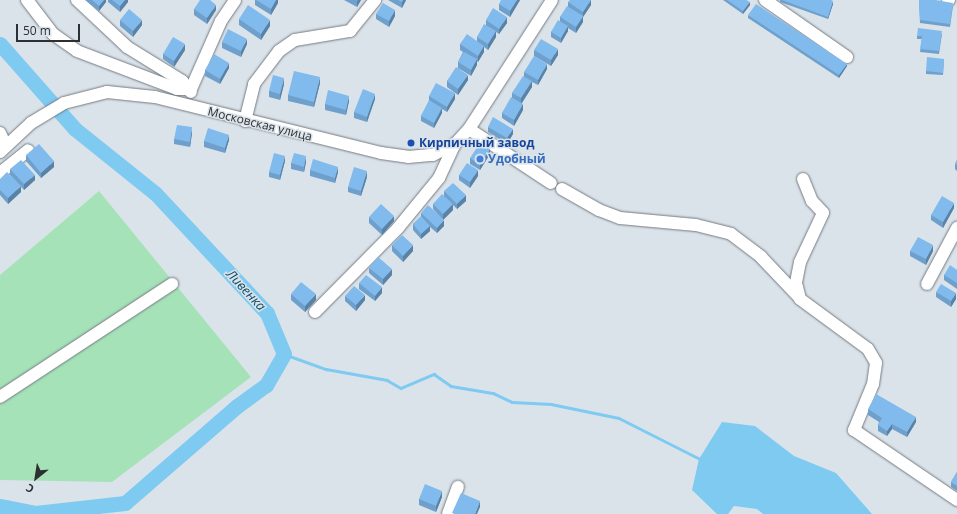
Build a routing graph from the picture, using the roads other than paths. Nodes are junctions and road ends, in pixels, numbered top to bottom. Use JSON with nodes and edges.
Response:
{"nodes":[{"id":1,"x":27,"y":0,"type":"edge"},
{"id":2,"x":77,"y":0,"type":"edge"},
{"id":3,"x":235,"y":0,"type":"edge"},
{"id":4,"x":375,"y":0,"type":"edge"},
{"id":5,"x":552,"y":0,"type":"edge"},
{"id":6,"x":765,"y":0,"type":"edge"},
{"id":7,"x":847,"y":57,"type":"dead end"},
{"id":8,"x":191,"y":89,"type":"junction"},
{"id":9,"x":189,"y":105,"type":"junction"},
{"id":10,"x":245,"y":121,"type":"junction"},
{"id":11,"x":468,"y":129,"type":"junction"},
{"id":12,"x":0,"y":133,"type":"edge"},
{"id":13,"x":454,"y":144,"type":"junction"},
{"id":14,"x":3,"y":149,"type":"edge"},
{"id":15,"x":28,"y":150,"type":"dead end"},
{"id":16,"x":0,"y":173,"type":"edge"},
{"id":17,"x":803,"y":179,"type":"dead end"},
{"id":18,"x":551,"y":183,"type":"dead end"},
{"id":19,"x":562,"y":189,"type":"dead end"},
{"id":20,"x":957,"y":228,"type":"edge"},
{"id":21,"x":172,"y":284,"type":"dead end"},
{"id":22,"x":927,"y":284,"type":"dead end"},
{"id":23,"x":800,"y":299,"type":"junction"},
{"id":24,"x":315,"y":312,"type":"dead end"},
{"id":25,"x":0,"y":397,"type":"edge"},
{"id":26,"x":458,"y":487,"type":"dead end"},
{"id":27,"x":957,"y":500,"type":"edge"},
{"id":28,"x":448,"y":514,"type":"edge"}],
"edges":[{"from":1,"to":8,"type":"street"},
{"from":2,"to":8,"type":"street"},
{"from":3,"to":8,"type":"street"},
{"from":4,"to":10,"type":"street"},
{"from":5,"to":11,"type":"street","name":"Московская улица"},
{"from":6,"to":7,"type":"street"},
{"from":8,"to":9,"type":"street"},
{"from":9,"to":10,"type":"street","name":"Московская улица"},
{"from":9,"to":14,"type":"street","name":"Московская улица"},
{"from":10,"to":13,"type":"street","name":"Московская улица"},
{"from":11,"to":13,"type":"street","name":"Московская улица"},
{"from":11,"to":18,"type":"street"},
{"from":12,"to":14,"type":"street"},
{"from":13,"to":24,"type":"street","name":"Московская улица"},
{"from":15,"to":16,"type":"street"},
{"from":17,"to":23,"type":"street"},
{"from":19,"to":23,"type":"street"},
{"from":20,"to":22,"type":"street"},
{"from":21,"to":25,"type":"street"},
{"from":23,"to":27,"type":"street"},
{"from":26,"to":28,"type":"street"}]}
